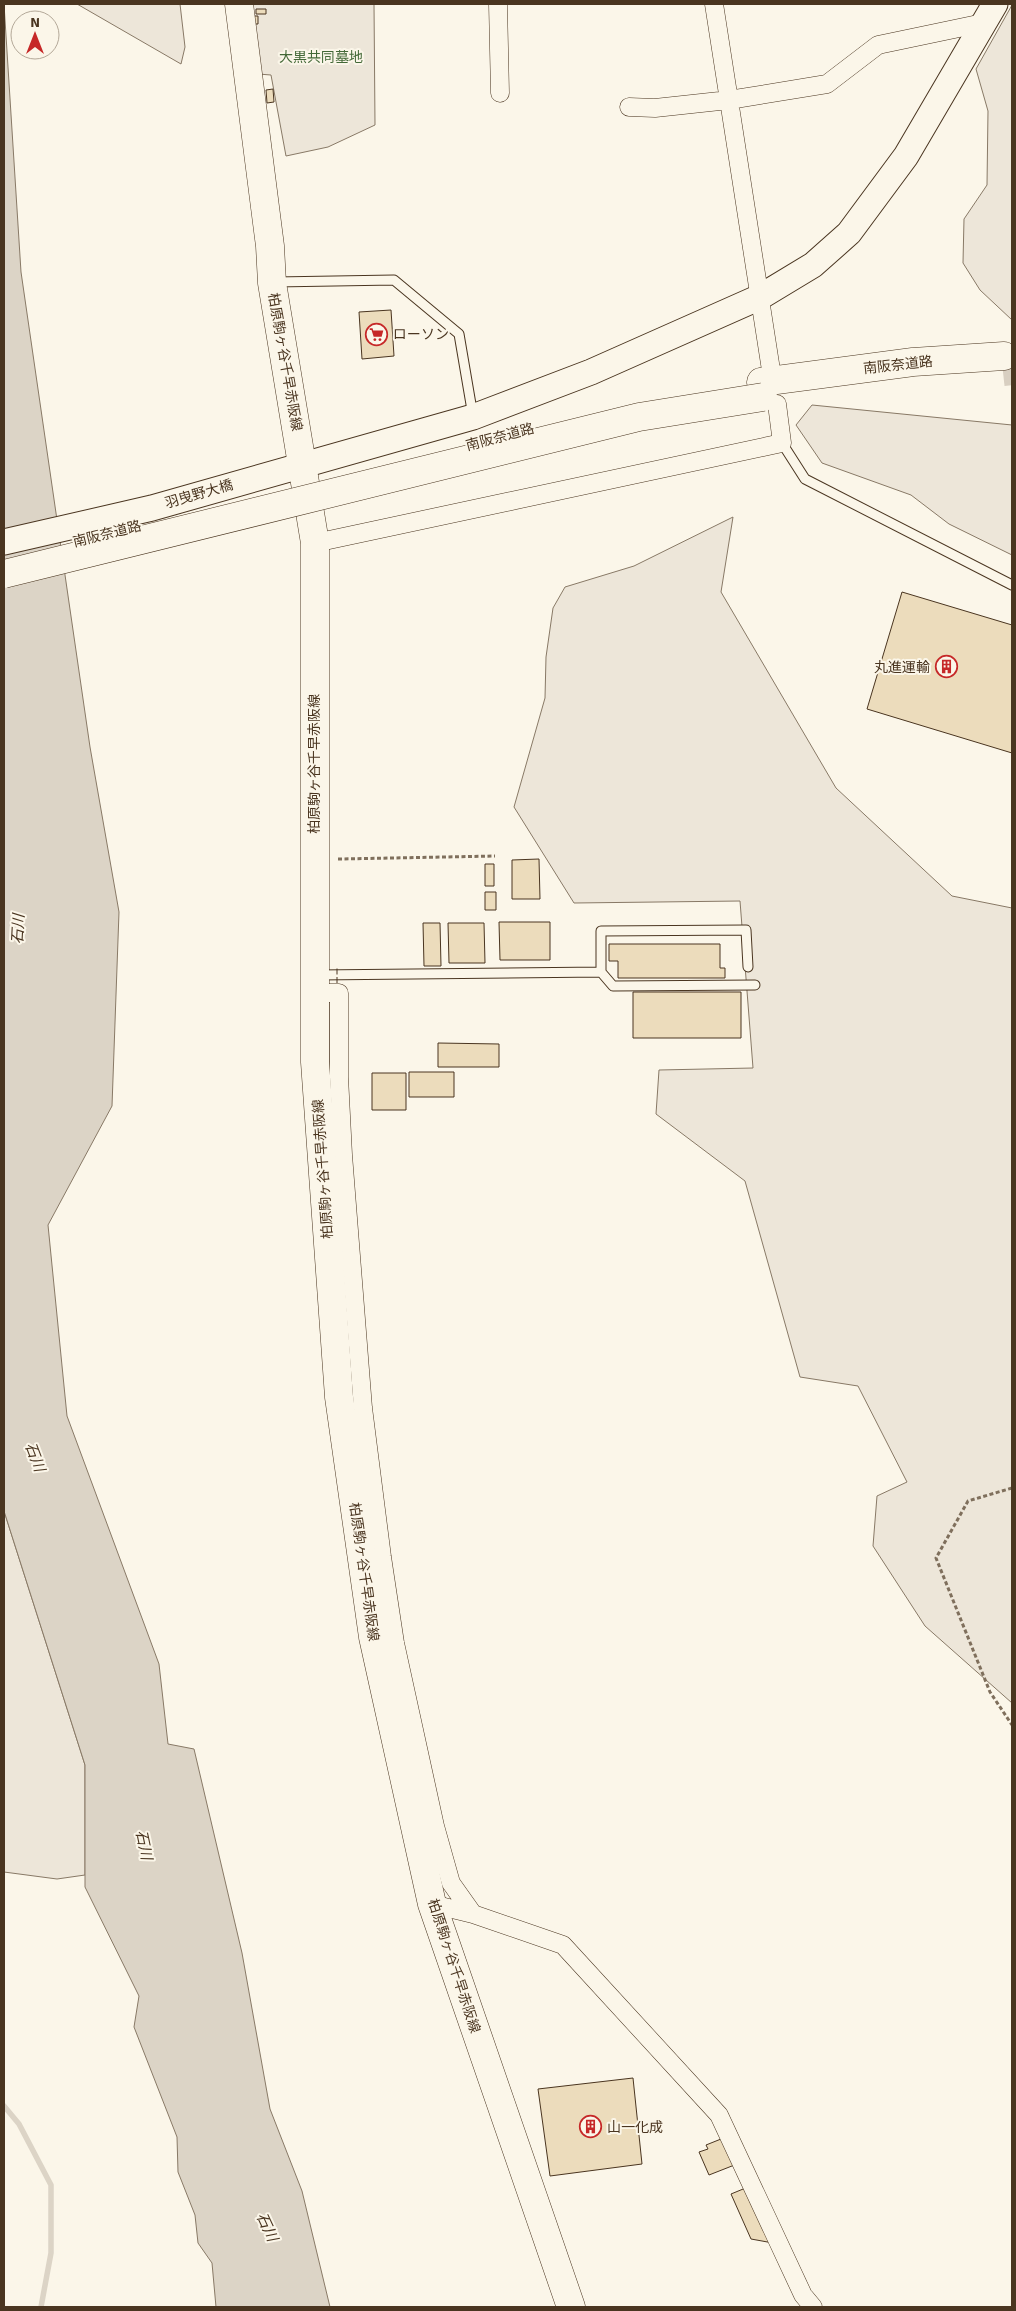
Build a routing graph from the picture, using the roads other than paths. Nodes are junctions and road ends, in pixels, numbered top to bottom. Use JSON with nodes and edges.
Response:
{"nodes":[{"id":1,"x":239,"y":4,"type":"edge"},
{"id":2,"x":498,"y":4,"type":"edge"},
{"id":3,"x":714,"y":4,"type":"edge"},
{"id":4,"x":989,"y":13,"type":"edge"},
{"id":5,"x":500,"y":93,"type":"dead end"},
{"id":6,"x":729,"y":100,"type":"junction"},
{"id":7,"x":629,"y":107,"type":"dead end"},
{"id":8,"x":272,"y":282,"type":"junction"},
{"id":9,"x":760,"y":297,"type":"junction"},
{"id":10,"x":1003,"y":364,"type":"tunnel mouth"},
{"id":11,"x":768,"y":389,"type":"junction"},
{"id":12,"x":473,"y":417,"type":"junction"},
{"id":13,"x":782,"y":443,"type":"junction"},
{"id":14,"x":303,"y":466,"type":"junction"},
{"id":15,"x":4,"y":542,"type":"edge"},
{"id":16,"x":315,"y":543,"type":"junction"},
{"id":17,"x":4,"y":560,"type":"edge"},
{"id":18,"x":4,"y":574,"type":"edge"},
{"id":19,"x":1012,"y":585,"type":"edge"},
{"id":20,"x":748,"y":967,"type":"dead end"},
{"id":21,"x":601,"y":972,"type":"junction"},
{"id":22,"x":314,"y":984,"type":"junction"},
{"id":23,"x":755,"y":986,"type":"dead end"},
{"id":24,"x":432,"y":1904,"type":"junction"},
{"id":25,"x":473,"y":1914,"type":"junction"},
{"id":26,"x":571,"y":2307,"type":"edge"},
{"id":27,"x":813,"y":2307,"type":"edge"}],
"edges":[{"from":1,"to":8,"type":"main road","name":"柏原駒ヶ谷千早赤阪線"},
{"from":2,"to":5,"type":"street"},
{"from":3,"to":6,"type":"street"},
{"from":4,"to":6,"type":"street"},
{"from":4,"to":9,"type":"street","name":"羽曳野大橋"},
{"from":6,"to":7,"type":"street"},
{"from":6,"to":9,"type":"street"},
{"from":8,"to":12,"type":"lane"},
{"from":8,"to":14,"type":"main road","name":"柏原駒ヶ谷千早赤阪線"},
{"from":9,"to":11,"type":"street"},
{"from":9,"to":12,"type":"street","name":"羽曳野大橋"},
{"from":10,"to":11,"type":"main road","name":"南阪奈道路"},
{"from":11,"to":13,"type":"street"},
{"from":11,"to":17,"type":"main road","name":"南阪奈道路"},
{"from":11,"to":18,"type":"main road","name":"南阪奈道路","bridge":true},
{"from":12,"to":14,"type":"street","name":"羽曳野大橋"},
{"from":13,"to":16,"type":"street"},
{"from":13,"to":19,"type":"lane"},
{"from":14,"to":15,"type":"street","name":"羽曳野大橋"},
{"from":14,"to":16,"type":"main road","name":"柏原駒ヶ谷千早赤阪線"},
{"from":16,"to":22,"type":"main road","name":"柏原駒ヶ谷千早赤阪線"},
{"from":20,"to":21,"type":"lane"},
{"from":21,"to":22,"type":"lane"},
{"from":21,"to":23,"type":"lane"},
{"from":22,"to":24,"type":"main road","name":"柏原駒ヶ谷千早赤阪線"},
{"from":22,"to":25,"type":"street"},
{"from":24,"to":25,"type":"street"},
{"from":24,"to":26,"type":"main road","name":"柏原駒ヶ谷千早赤阪線"},
{"from":25,"to":27,"type":"street"}]}
